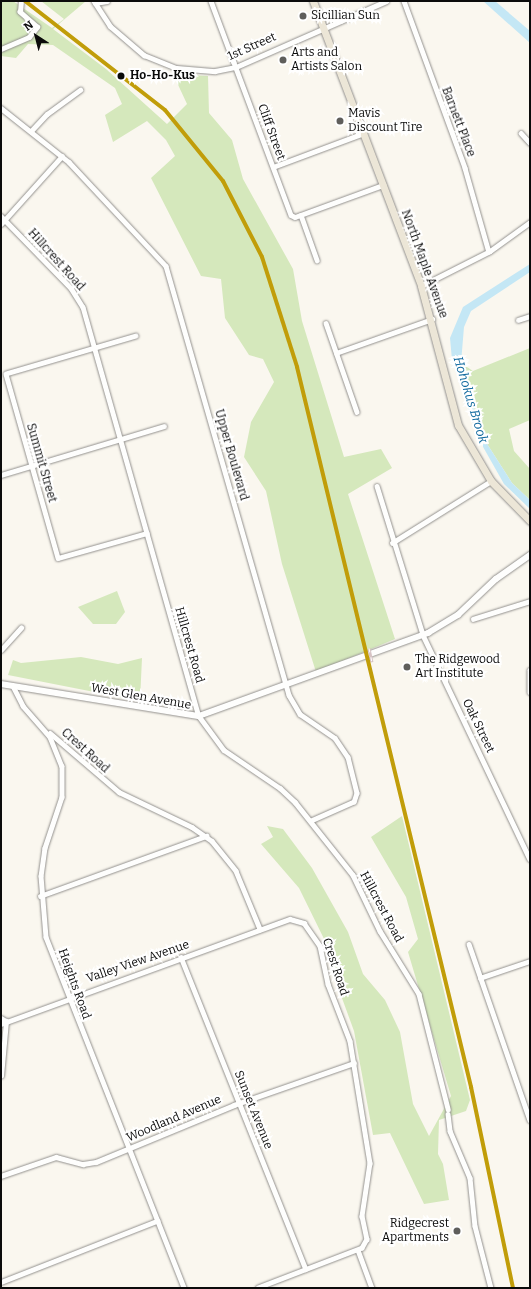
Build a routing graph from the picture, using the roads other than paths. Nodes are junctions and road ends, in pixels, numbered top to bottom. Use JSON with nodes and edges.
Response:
{"nodes":[{"id":1,"x":21,"y":1,"type":"edge"},
{"id":2,"x":107,"y":1,"type":"edge"},
{"id":3,"x":211,"y":1,"type":"edge"},
{"id":4,"x":313,"y":1,"type":"edge"},
{"id":5,"x":386,"y":1,"type":"edge"},
{"id":6,"x":404,"y":1,"type":"edge"},
{"id":7,"x":95,"y":2,"type":"edge"},
{"id":8,"x":323,"y":26,"type":"junction"},
{"id":9,"x":1,"y":49,"type":"edge"},
{"id":10,"x":236,"y":67,"type":"junction"},
{"id":11,"x":80,"y":90,"type":"dead end"},
{"id":12,"x":1,"y":108,"type":"edge"},
{"id":13,"x":31,"y":132,"type":"junction"},
{"id":14,"x":364,"y":133,"type":"junction"},
{"id":15,"x":521,"y":133,"type":"dead end"},
{"id":16,"x":530,"y":143,"type":"edge"},
{"id":17,"x":62,"y":156,"type":"junction"},
{"id":18,"x":273,"y":167,"type":"junction"},
{"id":19,"x":384,"y":185,"type":"junction"},
{"id":20,"x":300,"y":215,"type":"junction"},
{"id":21,"x":2,"y":220,"type":"edge"},
{"id":22,"x":530,"y":222,"type":"edge"},
{"id":23,"x":488,"y":252,"type":"junction"},
{"id":24,"x":316,"y":260,"type":"dead end"},
{"id":25,"x":421,"y":286,"type":"junction"},
{"id":26,"x":530,"y":316,"type":"edge"},
{"id":27,"x":432,"y":319,"type":"junction"},
{"id":28,"x":518,"y":320,"type":"dead end"},
{"id":29,"x":326,"y":323,"type":"dead end"},
{"id":30,"x":136,"y":336,"type":"dead end"},
{"id":31,"x":95,"y":349,"type":"junction"},
{"id":32,"x":336,"y":353,"type":"junction"},
{"id":33,"x":357,"y":412,"type":"dead end"},
{"id":34,"x":164,"y":426,"type":"dead end"},
{"id":35,"x":121,"y":441,"type":"junction"},
{"id":36,"x":32,"y":466,"type":"junction"},
{"id":37,"x":1,"y":475,"type":"edge"},
{"id":38,"x":491,"y":481,"type":"junction"},
{"id":39,"x":377,"y":486,"type":"dead end"},
{"id":40,"x":530,"y":521,"type":"edge"},
{"id":41,"x":147,"y":533,"type":"junction"},
{"id":42,"x":392,"y":543,"type":"junction"},
{"id":43,"x":530,"y":555,"type":"edge"},
{"id":44,"x":530,"y":601,"type":"edge"},
{"id":45,"x":473,"y":619,"type":"dead end"},
{"id":46,"x":21,"y":628,"type":"dead end"},
{"id":47,"x":423,"y":635,"type":"junction"},
{"id":48,"x":1,"y":650,"type":"edge"},
{"id":49,"x":530,"y":670,"type":"edge"},
{"id":50,"x":1,"y":684,"type":"edge"},
{"id":51,"x":286,"y":685,"type":"junction"},
{"id":52,"x":13,"y":686,"type":"junction"},
{"id":53,"x":530,"y":692,"type":"edge"},
{"id":54,"x":199,"y":716,"type":"junction"},
{"id":55,"x":44,"y":728,"type":"junction"},
{"id":56,"x":311,"y":821,"type":"junction"},
{"id":57,"x":206,"y":836,"type":"junction"},
{"id":58,"x":528,"y":848,"type":"edge"},
{"id":59,"x":530,"y":859,"type":"edge"},
{"id":60,"x":40,"y":896,"type":"junction"},
{"id":61,"x":260,"y":929,"type":"junction"},
{"id":62,"x":469,"y":944,"type":"dead end"},
{"id":63,"x":181,"y":957,"type":"junction"},
{"id":64,"x":530,"y":961,"type":"edge"},
{"id":65,"x":480,"y":978,"type":"junction"},
{"id":66,"x":67,"y":997,"type":"junction"},
{"id":67,"x":1,"y":1018,"type":"edge"},
{"id":68,"x":4,"y":1023,"type":"edge"},
{"id":69,"x":354,"y":1063,"type":"junction"},
{"id":70,"x":1,"y":1076,"type":"edge"},
{"id":71,"x":239,"y":1103,"type":"junction"},
{"id":72,"x":448,"y":1109,"type":"dead end"},
{"id":73,"x":448,"y":1114,"type":"dead end"},
{"id":74,"x":530,"y":1120,"type":"edge"},
{"id":75,"x":128,"y":1149,"type":"junction"},
{"id":76,"x":1,"y":1176,"type":"edge"},
{"id":77,"x":157,"y":1221,"type":"junction"},
{"id":78,"x":358,"y":1250,"type":"junction"},
{"id":79,"x":306,"y":1269,"type":"junction"},
{"id":80,"x":1,"y":1282,"type":"edge"},
{"id":81,"x":184,"y":1288,"type":"edge"},
{"id":82,"x":258,"y":1288,"type":"edge"},
{"id":83,"x":372,"y":1288,"type":"edge"},
{"id":84,"x":491,"y":1288,"type":"edge"}],
"edges":[{"from":1,"to":9,"type":"street"},
{"from":2,"to":7,"type":"street"},
{"from":3,"to":10,"type":"street","name":"Cliff Street"},
{"from":4,"to":8,"type":"main road","name":"North Maple Avenue"},
{"from":5,"to":8,"type":"street","name":"1st Street"},
{"from":6,"to":23,"type":"street","name":"Barnett Place"},
{"from":7,"to":10,"type":"street","name":"1st Street"},
{"from":8,"to":10,"type":"street","name":"1st Street"},
{"from":8,"to":14,"type":"main road","name":"North Maple Avenue"},
{"from":10,"to":18,"type":"street","name":"Cliff Street"},
{"from":11,"to":13,"type":"street"},
{"from":12,"to":13,"type":"street","name":"Upper Boulevard"},
{"from":13,"to":17,"type":"street","name":"Upper Boulevard"},
{"from":14,"to":18,"type":"street"},
{"from":14,"to":19,"type":"main road","name":"North Maple Avenue"},
{"from":15,"to":16,"type":"street"},
{"from":17,"to":21,"type":"street"},
{"from":17,"to":51,"type":"street","name":"Upper Boulevard"},
{"from":18,"to":20,"type":"street","name":"Cliff Street"},
{"from":19,"to":20,"type":"street"},
{"from":19,"to":25,"type":"main road","name":"North Maple Avenue"},
{"from":20,"to":24,"type":"street"},
{"from":21,"to":31,"type":"street","name":"Hillcrest Road"},
{"from":22,"to":23,"type":"street"},
{"from":23,"to":25,"type":"street"},
{"from":25,"to":27,"type":"main road","name":"North Maple Avenue"},
{"from":26,"to":28,"type":"street"},
{"from":27,"to":32,"type":"street"},
{"from":27,"to":38,"type":"main road","name":"North Maple Avenue"},
{"from":29,"to":32,"type":"street"},
{"from":30,"to":31,"type":"street"},
{"from":31,"to":35,"type":"street","name":"Hillcrest Road"},
{"from":31,"to":36,"type":"street","name":"Summit Street"},
{"from":32,"to":33,"type":"street"},
{"from":34,"to":35,"type":"street"},
{"from":35,"to":36,"type":"street"},
{"from":35,"to":41,"type":"street","name":"Hillcrest Road"},
{"from":36,"to":37,"type":"street"},
{"from":36,"to":41,"type":"street","name":"Summit Street"},
{"from":38,"to":40,"type":"main road","name":"North Maple Avenue"},
{"from":38,"to":42,"type":"street"},
{"from":39,"to":42,"type":"street","name":"Oak Street"},
{"from":41,"to":54,"type":"street","name":"Hillcrest Road"},
{"from":42,"to":47,"type":"street","name":"Oak Street"},
{"from":43,"to":47,"type":"street","name":"West Glen Avenue"},
{"from":44,"to":45,"type":"street"},
{"from":46,"to":48,"type":"street"},
{"from":47,"to":51,"type":"street","name":"West Glen Avenue"},
{"from":47,"to":58,"type":"street","name":"Oak Street"},
{"from":49,"to":53,"type":"street"},
{"from":50,"to":52,"type":"street","name":"West Glen Avenue"},
{"from":51,"to":54,"type":"street","name":"West Glen Avenue"},
{"from":51,"to":56,"type":"street","name":"Upper Boulevard"},
{"from":52,"to":54,"type":"street","name":"West Glen Avenue"},
{"from":52,"to":55,"type":"street","name":"Heights Road"},
{"from":54,"to":56,"type":"street","name":"Hillcrest Road"},
{"from":55,"to":57,"type":"street","name":"Crest Road"},
{"from":55,"to":60,"type":"street","name":"Heights Road"},
{"from":56,"to":72,"type":"street","name":"Hillcrest Road"},
{"from":57,"to":60,"type":"street"},
{"from":57,"to":61,"type":"street","name":"Crest Road"},
{"from":58,"to":59,"type":"street","name":"Oak Street"},
{"from":60,"to":66,"type":"street","name":"Heights Road"},
{"from":61,"to":63,"type":"street","name":"Valley View Avenue"},
{"from":61,"to":69,"type":"street","name":"Crest Road"},
{"from":62,"to":65,"type":"street"},
{"from":63,"to":66,"type":"street","name":"Valley View Avenue"},
{"from":63,"to":71,"type":"street","name":"Sunset Avenue"},
{"from":64,"to":65,"type":"street"},
{"from":65,"to":74,"type":"street"},
{"from":66,"to":68,"type":"street","name":"Valley View Avenue"},
{"from":66,"to":75,"type":"street","name":"Heights Road"},
{"from":67,"to":68,"type":"street"},
{"from":68,"to":70,"type":"street"},
{"from":69,"to":71,"type":"street","name":"Woodland Avenue"},
{"from":69,"to":78,"type":"street","name":"Crest Road"},
{"from":71,"to":75,"type":"street","name":"Woodland Avenue"},
{"from":71,"to":79,"type":"street","name":"Sunset Avenue"},
{"from":73,"to":84,"type":"street"},
{"from":75,"to":76,"type":"street","name":"Woodland Avenue"},
{"from":75,"to":77,"type":"street","name":"Heights Road"},
{"from":77,"to":80,"type":"street"},
{"from":77,"to":81,"type":"street","name":"Heights Road"},
{"from":78,"to":79,"type":"street"},
{"from":78,"to":83,"type":"street"},
{"from":79,"to":82,"type":"street"}]}
